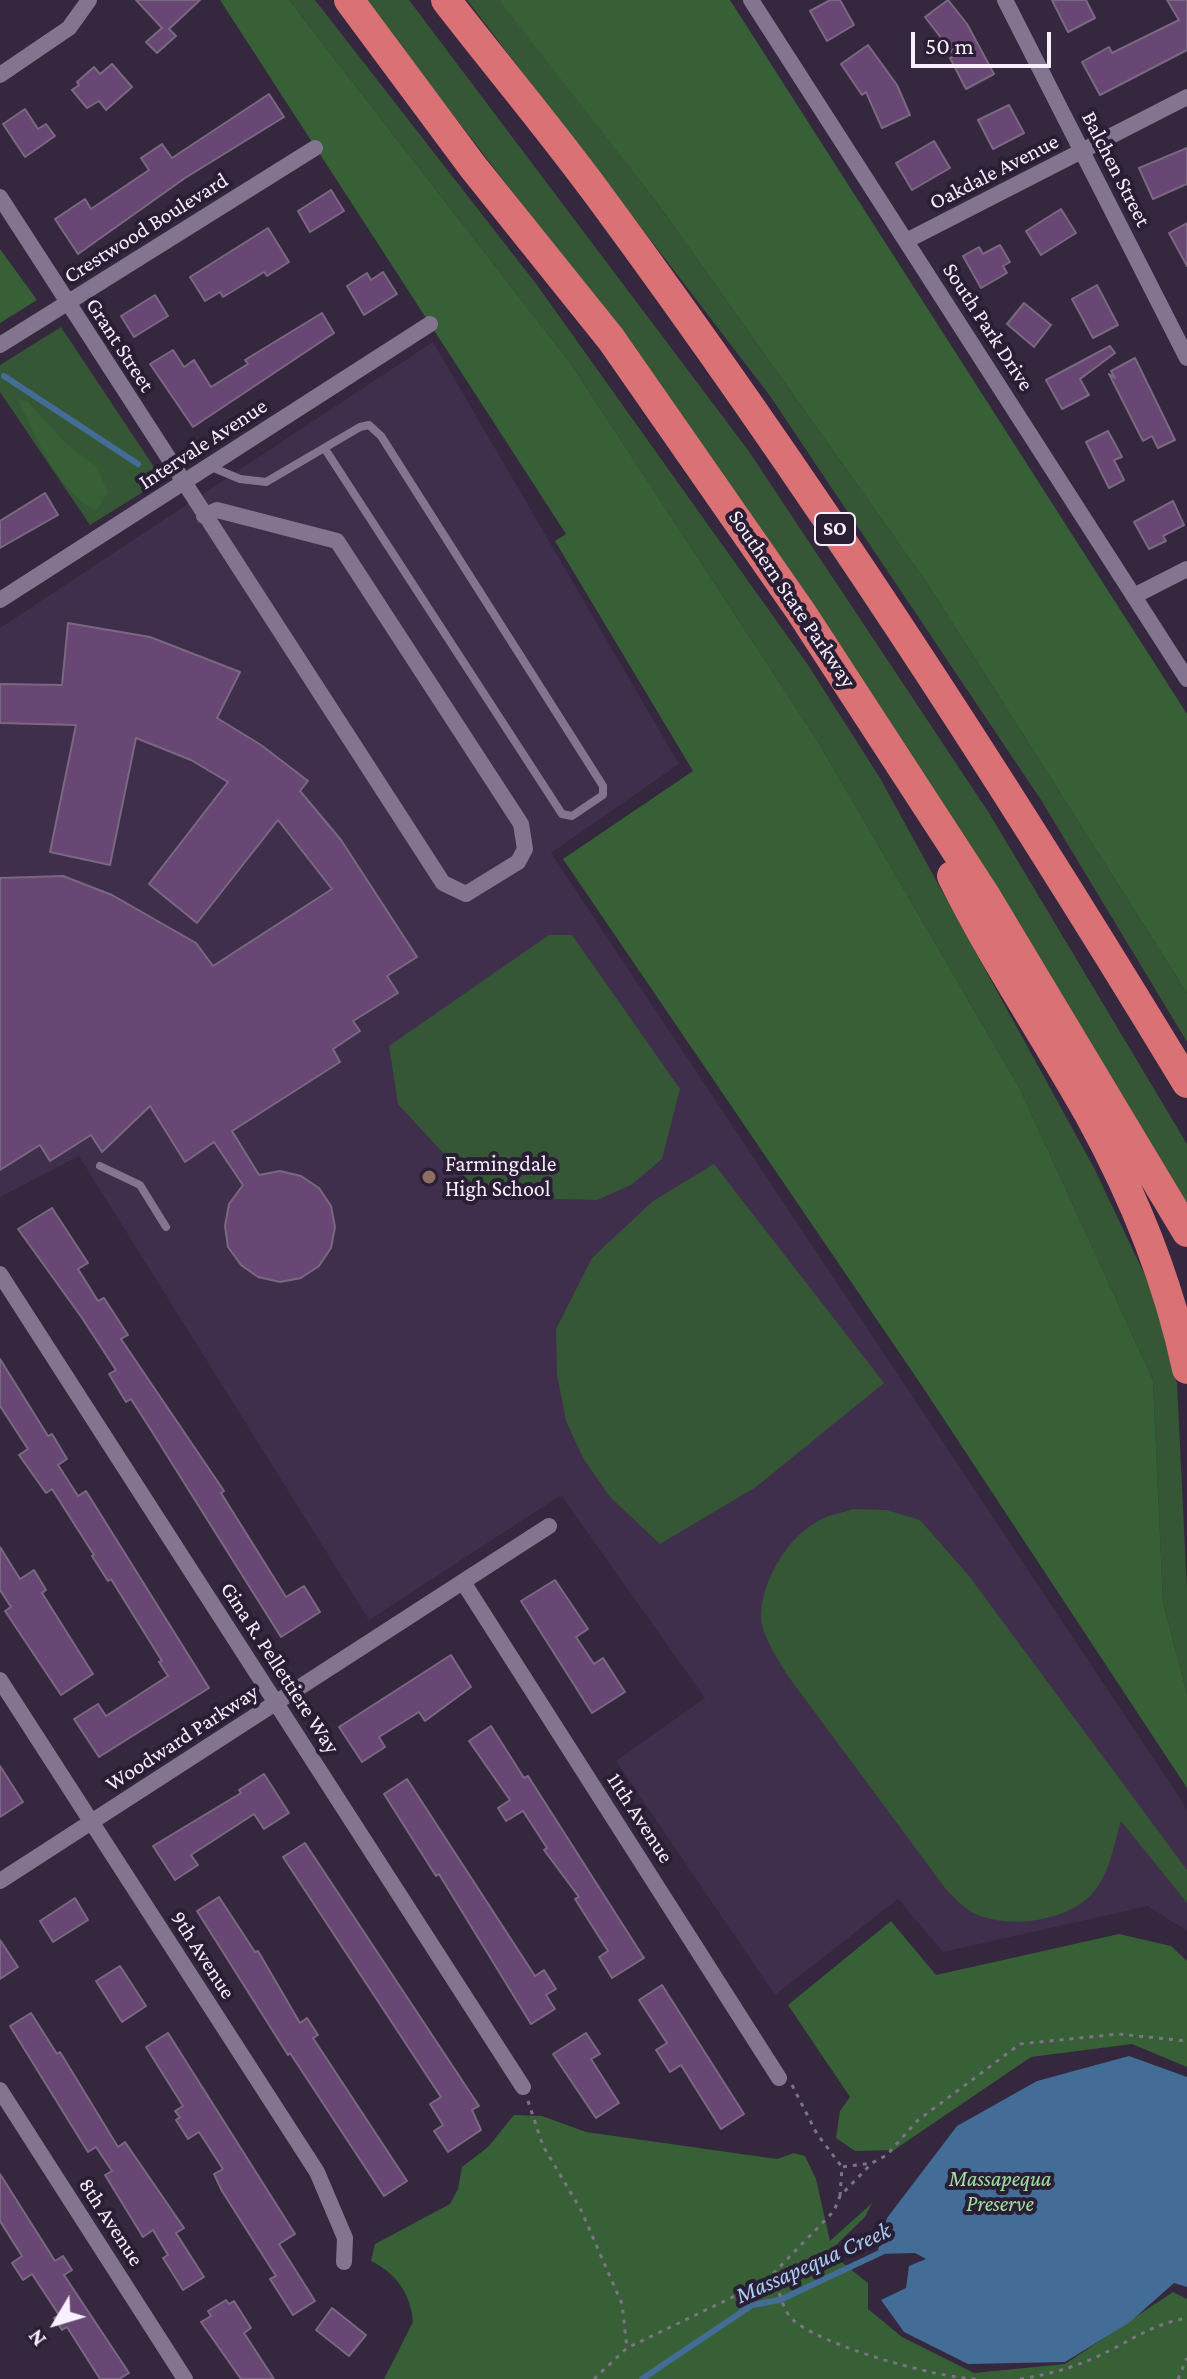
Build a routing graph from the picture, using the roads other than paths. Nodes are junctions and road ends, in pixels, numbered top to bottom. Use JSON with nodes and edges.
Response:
{"nodes":[{"id":1,"x":89,"y":0,"type":"edge"},
{"id":2,"x":349,"y":0,"type":"edge"},
{"id":3,"x":446,"y":0,"type":"edge"},
{"id":4,"x":751,"y":0,"type":"edge"},
{"id":5,"x":1005,"y":0,"type":"edge"},
{"id":6,"x":0,"y":75,"type":"edge"},
{"id":7,"x":1187,"y":97,"type":"edge"},
{"id":8,"x":315,"y":148,"type":"dead end"},
{"id":9,"x":1082,"y":151,"type":"junction"},
{"id":10,"x":0,"y":197,"type":"edge"},
{"id":11,"x":906,"y":241,"type":"junction"},
{"id":12,"x":67,"y":303,"type":"junction"},
{"id":13,"x":430,"y":324,"type":"dead end"},
{"id":14,"x":0,"y":345,"type":"edge"},
{"id":15,"x":1187,"y":358,"type":"edge"},
{"id":16,"x":325,"y":449,"type":"junction"},
{"id":17,"x":209,"y":466,"type":"junction"},
{"id":18,"x":183,"y":483,"type":"junction"},
{"id":19,"x":204,"y":516,"type":"junction"},
{"id":20,"x":1187,"y":569,"type":"edge"},
{"id":21,"x":1134,"y":596,"type":"junction"},
{"id":22,"x":0,"y":600,"type":"edge"},
{"id":23,"x":1187,"y":679,"type":"edge"},
{"id":24,"x":889,"y":744,"type":"junction"},
{"id":25,"x":1187,"y":1083,"type":"edge"},
{"id":26,"x":100,"y":1166,"type":"dead end"},
{"id":27,"x":166,"y":1227,"type":"dead end"},
{"id":28,"x":1187,"y":1232,"type":"edge"},
{"id":29,"x":0,"y":1274,"type":"edge"},
{"id":30,"x":1187,"y":1369,"type":"edge"},
{"id":31,"x":549,"y":1526,"type":"dead end"},
{"id":32,"x":463,"y":1582,"type":"junction"},
{"id":33,"x":0,"y":1680,"type":"edge"},
{"id":34,"x":276,"y":1703,"type":"junction"},
{"id":35,"x":91,"y":1822,"type":"junction"},
{"id":36,"x":0,"y":1881,"type":"edge"},
{"id":37,"x":779,"y":2078,"type":"road end"},
{"id":38,"x":523,"y":2087,"type":"road end"},
{"id":39,"x":0,"y":2090,"type":"edge"},
{"id":40,"x":344,"y":2262,"type":"dead end"},
{"id":41,"x":185,"y":2379,"type":"edge"}],
"edges":[{"from":1,"to":6,"type":"street"},
{"from":2,"to":24,"type":"highway","name":"Southern State Parkway"},
{"from":3,"to":25,"type":"highway","number":"SO"},
{"from":4,"to":11,"type":"street","name":"South Park Drive"},
{"from":5,"to":9,"type":"street","name":"Balchen Street"},
{"from":7,"to":9,"type":"street","name":"Oakdale Avenue"},
{"from":8,"to":12,"type":"street","name":"Crestwood Boulevard"},
{"from":9,"to":11,"type":"street","name":"Oakdale Avenue"},
{"from":9,"to":15,"type":"street","name":"Balchen Street"},
{"from":10,"to":12,"type":"street","name":"Grant Street"},
{"from":11,"to":21,"type":"street","name":"South Park Drive"},
{"from":12,"to":14,"type":"street","name":"Crestwood Boulevard"},
{"from":12,"to":18,"type":"street","name":"Grant Street"},
{"from":13,"to":17,"type":"street","name":"Intervale Avenue"},
{"from":16,"to":16,"type":"lane"},
{"from":16,"to":17,"type":"lane"},
{"from":17,"to":18,"type":"street","name":"Intervale Avenue"},
{"from":18,"to":19,"type":"street","name":"Grant Street"},
{"from":18,"to":22,"type":"street","name":"Intervale Avenue"},
{"from":19,"to":19,"type":"street","name":"Grant Street"},
{"from":20,"to":21,"type":"street"},
{"from":21,"to":23,"type":"street","name":"South Park Drive"},
{"from":24,"to":28,"type":"highway","name":"Southern State Parkway"},
{"from":24,"to":30,"type":"highway"},
{"from":26,"to":27,"type":"lane"},
{"from":29,"to":34,"type":"street","name":"Gina R. Pellettiere Way"},
{"from":31,"to":32,"type":"street","name":"Woodward Parkway"},
{"from":32,"to":34,"type":"street","name":"Woodward Parkway"},
{"from":32,"to":37,"type":"street","name":"11th Avenue"},
{"from":33,"to":35,"type":"street","name":"9th Avenue"},
{"from":34,"to":35,"type":"street","name":"Woodward Parkway"},
{"from":34,"to":38,"type":"street","name":"Gina R. Pellettiere Way"},
{"from":35,"to":36,"type":"street","name":"Woodward Parkway"},
{"from":35,"to":40,"type":"street","name":"9th Avenue"},
{"from":39,"to":41,"type":"street","name":"8th Avenue"}]}
